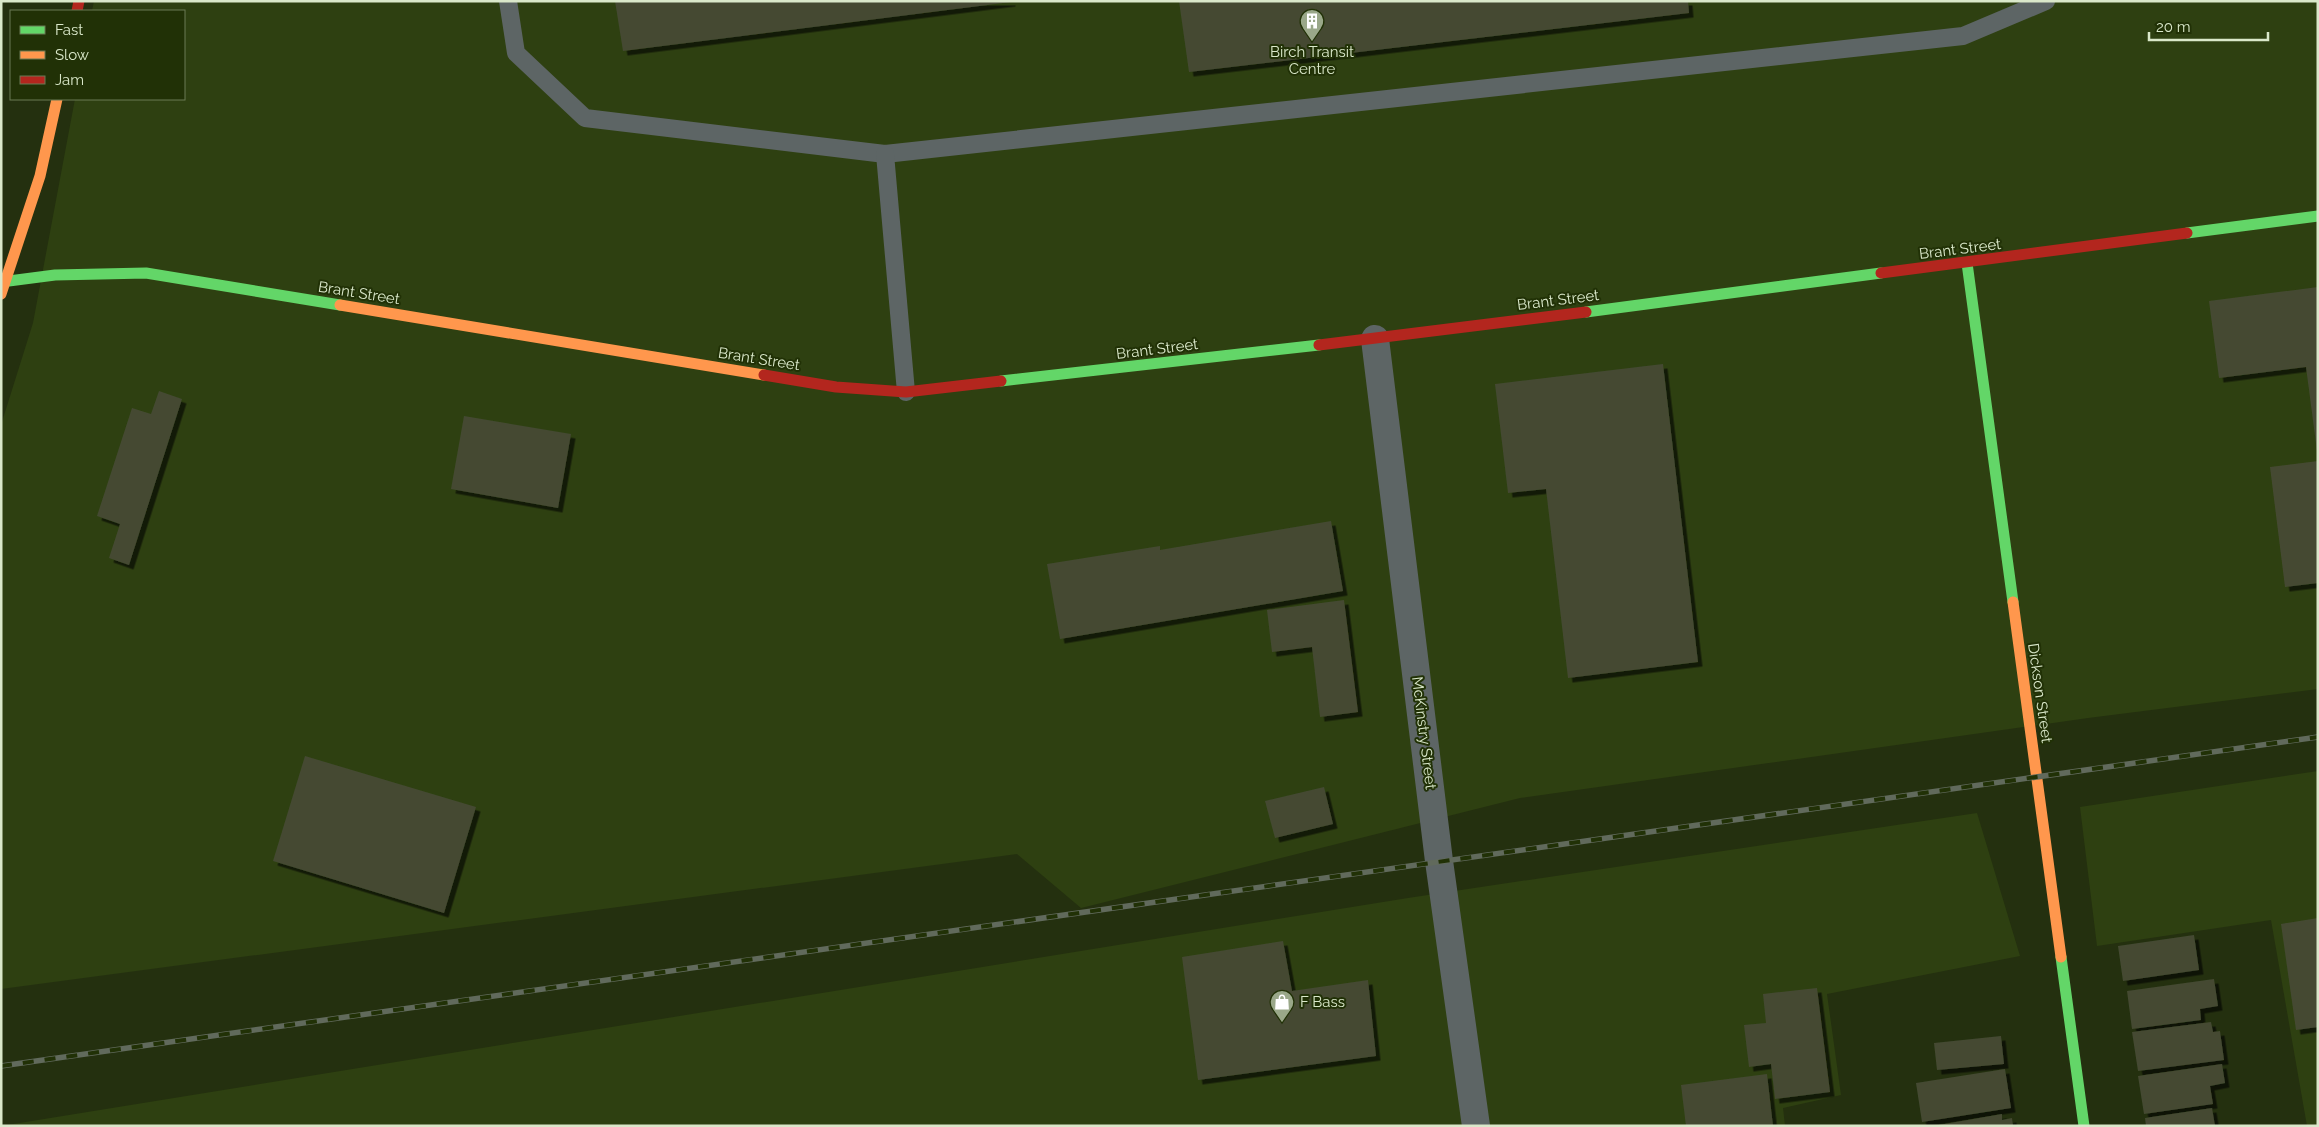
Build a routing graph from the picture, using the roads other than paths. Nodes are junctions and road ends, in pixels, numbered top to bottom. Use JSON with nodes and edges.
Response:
{"nodes":[{"id":1,"x":508,"y":1,"type":"edge"},
{"id":2,"x":2046,"y":1,"type":"edge"},
{"id":3,"x":57,"y":100,"type":"edge"},
{"id":4,"x":885,"y":154,"type":"junction"},
{"id":5,"x":2318,"y":216,"type":"edge"},
{"id":6,"x":1967,"y":263,"type":"junction"},
{"id":7,"x":4,"y":281,"type":"edge"},
{"id":8,"x":1,"y":294,"type":"edge"},
{"id":9,"x":1375,"y":339,"type":"junction"},
{"id":10,"x":906,"y":392,"type":"junction"},
{"id":11,"x":1476,"y":1126,"type":"edge"},
{"id":12,"x":2084,"y":1126,"type":"edge"}],
"edges":[{"from":1,"to":4,"type":"lane"},
{"from":2,"to":4,"type":"lane"},
{"from":3,"to":7,"type":"street"},
{"from":4,"to":10,"type":"lane"},
{"from":5,"to":6,"type":"street","name":"Brant Street"},
{"from":6,"to":9,"type":"street","name":"Brant Street"},
{"from":6,"to":12,"type":"street","name":"Dickson Street"},
{"from":7,"to":8,"type":"street"},
{"from":7,"to":10,"type":"street","name":"Brant Street"},
{"from":9,"to":10,"type":"street","name":"Brant Street"},
{"from":9,"to":11,"type":"street","name":"McKinstry Street"}]}
